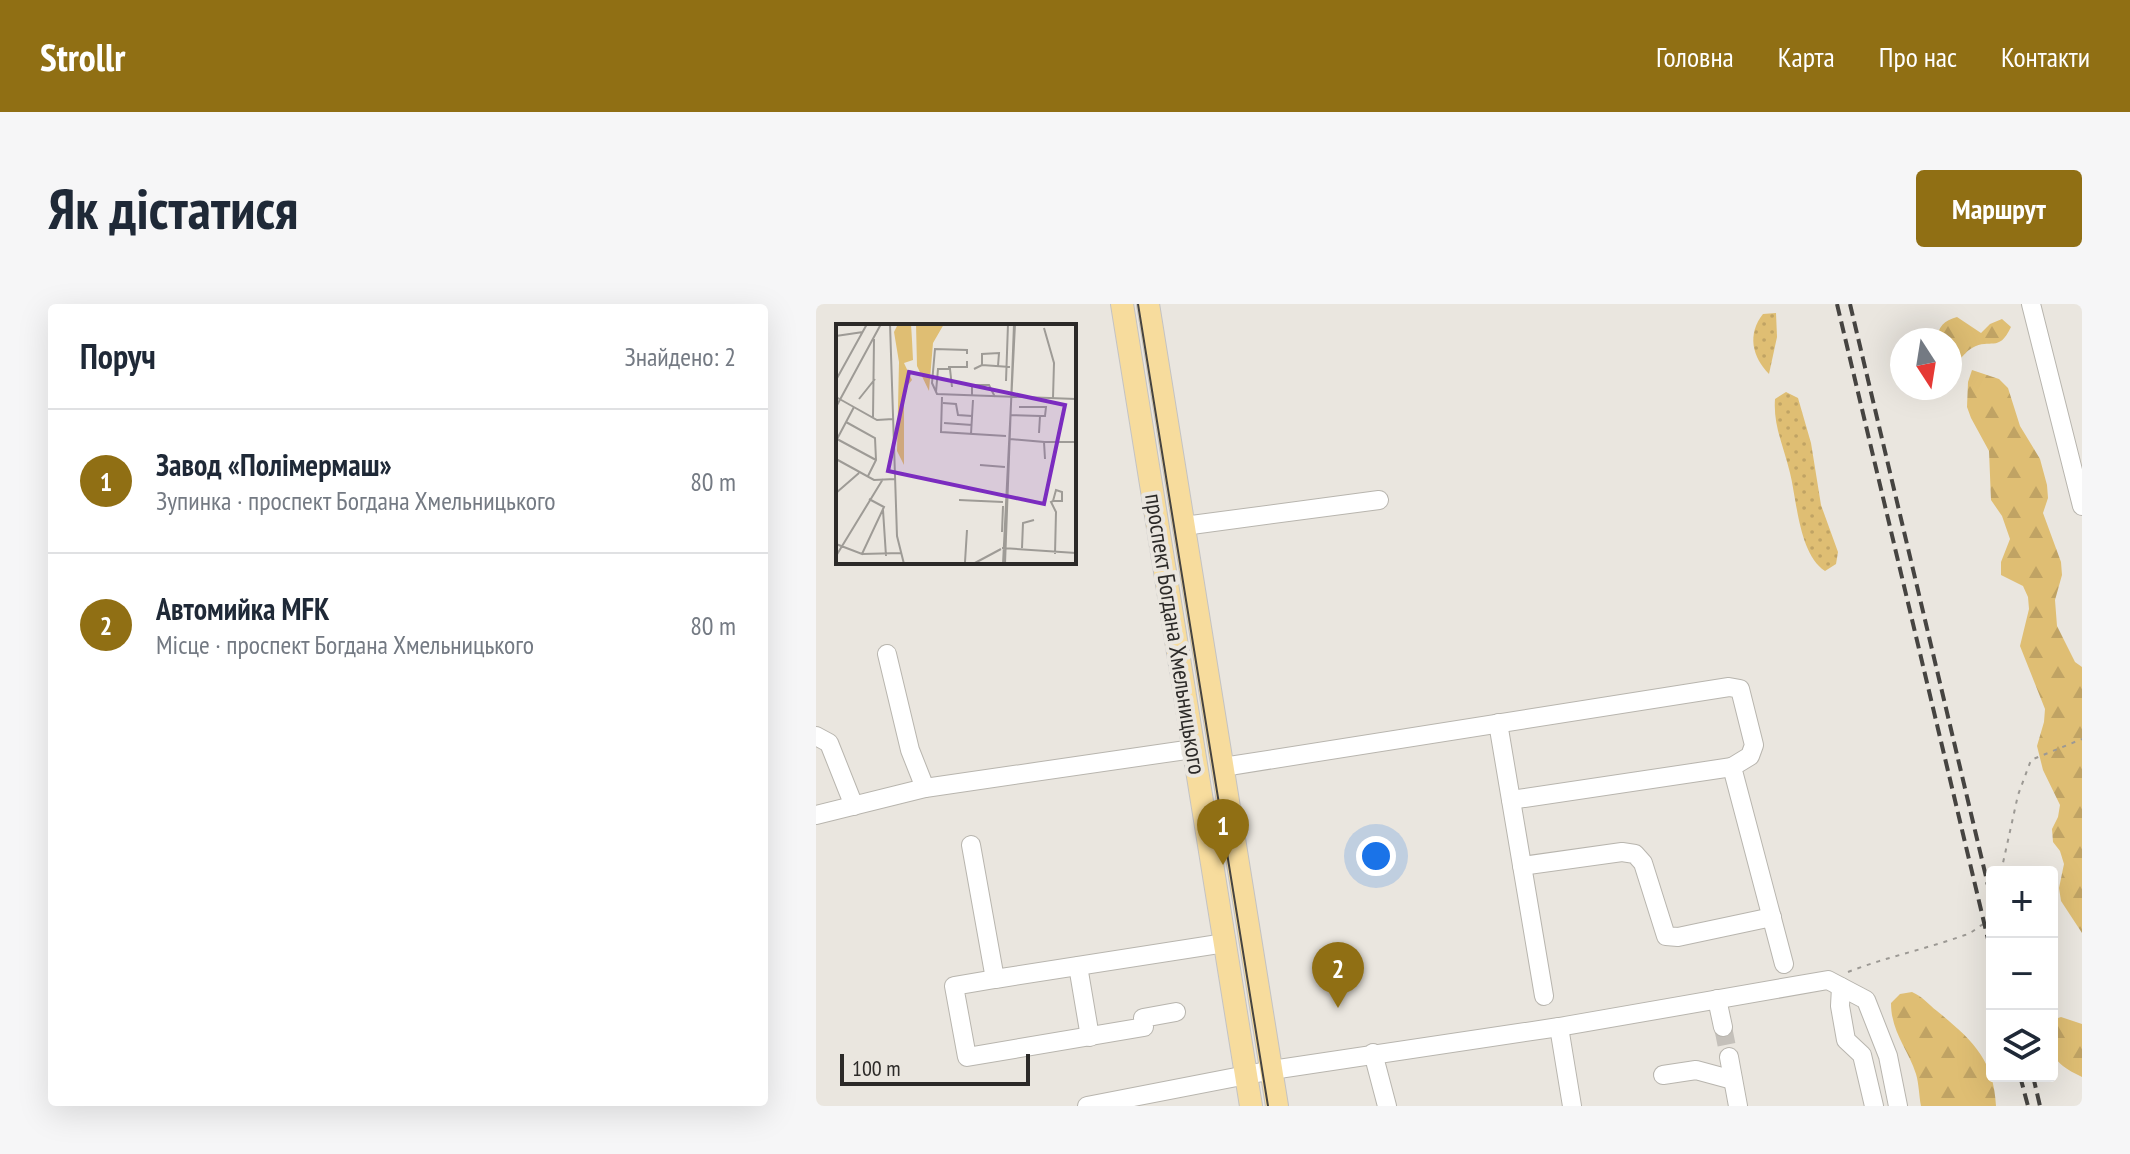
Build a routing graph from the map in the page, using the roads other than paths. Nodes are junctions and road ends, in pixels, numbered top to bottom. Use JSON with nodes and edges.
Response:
{"nodes":[{"id":1,"x":1122,"y":304,"type":"edge"},
{"id":2,"x":1148,"y":304,"type":"edge"},
{"id":3,"x":2031,"y":304,"type":"edge"},
{"id":4,"x":1379,"y":500,"type":"dead end"},
{"id":5,"x":2082,"y":506,"type":"edge"},
{"id":6,"x":1184,"y":526,"type":"junction"},
{"id":7,"x":887,"y":654,"type":"dead end"},
{"id":8,"x":1498,"y":723,"type":"junction"},
{"id":9,"x":816,"y":736,"type":"edge"},
{"id":10,"x":1193,"y":749,"type":"junction"},
{"id":11,"x":1223,"y":767,"type":"junction"},
{"id":12,"x":1732,"y":767,"type":"junction"},
{"id":13,"x":925,"y":788,"type":"junction"},
{"id":14,"x":1511,"y":800,"type":"junction"},
{"id":15,"x":854,"y":806,"type":"junction"},
{"id":16,"x":816,"y":815,"type":"edge"},
{"id":17,"x":971,"y":845,"type":"dead end"},
{"id":18,"x":1522,"y":866,"type":"junction"},
{"id":19,"x":1772,"y":917,"type":"junction"},
{"id":20,"x":1225,"y":943,"type":"junction"},
{"id":21,"x":1784,"y":964,"type":"dead end"},
{"id":22,"x":1078,"y":966,"type":"junction"},
{"id":23,"x":995,"y":979,"type":"junction"},
{"id":24,"x":1835,"y":983,"type":"junction"},
{"id":25,"x":1544,"y":996,"type":"dead end"},
{"id":26,"x":1717,"y":999,"type":"junction"},
{"id":27,"x":1176,"y":1012,"type":"dead end"},
{"id":28,"x":1559,"y":1027,"type":"junction"},
{"id":29,"x":1723,"y":1027,"type":"tunnel mouth"},
{"id":30,"x":1090,"y":1037,"type":"junction"},
{"id":31,"x":1373,"y":1053,"type":"junction"},
{"id":32,"x":1729,"y":1057,"type":"tunnel mouth"},
{"id":33,"x":1272,"y":1070,"type":"junction"},
{"id":34,"x":1246,"y":1075,"type":"junction"},
{"id":35,"x":1663,"y":1075,"type":"dead end"},
{"id":36,"x":1733,"y":1080,"type":"junction"},
{"id":37,"x":1087,"y":1106,"type":"edge"},
{"id":38,"x":1251,"y":1106,"type":"edge"},
{"id":39,"x":1277,"y":1106,"type":"edge"},
{"id":40,"x":1387,"y":1106,"type":"edge"},
{"id":41,"x":1572,"y":1106,"type":"edge"},
{"id":42,"x":1738,"y":1106,"type":"edge"},
{"id":43,"x":1874,"y":1106,"type":"edge"},
{"id":44,"x":1898,"y":1106,"type":"edge"}],
"edges":[{"from":1,"to":10,"type":"main road","name":"проспект Богдана Хмельницького"},
{"from":2,"to":6,"type":"main road","name":"проспект Богдана Хмельницького"},
{"from":3,"to":5,"type":"street"},
{"from":4,"to":6,"type":"street"},
{"from":6,"to":11,"type":"main road","name":"проспект Богдана Хмельницького"},
{"from":7,"to":13,"type":"street"},
{"from":8,"to":11,"type":"street"},
{"from":8,"to":12,"type":"street"},
{"from":8,"to":14,"type":"street"},
{"from":9,"to":15,"type":"street"},
{"from":10,"to":13,"type":"street"},
{"from":10,"to":20,"type":"main road","name":"проспект Богдана Хмельницького"},
{"from":11,"to":33,"type":"main road","name":"проспект Богдана Хмельницького"},
{"from":12,"to":14,"type":"street"},
{"from":12,"to":19,"type":"street"},
{"from":13,"to":15,"type":"street"},
{"from":14,"to":18,"type":"street"},
{"from":15,"to":16,"type":"street"},
{"from":17,"to":23,"type":"street"},
{"from":18,"to":19,"type":"street"},
{"from":18,"to":25,"type":"street"},
{"from":19,"to":21,"type":"street"},
{"from":20,"to":22,"type":"street"},
{"from":20,"to":34,"type":"main road","name":"проспект Богдана Хмельницького"},
{"from":22,"to":23,"type":"street"},
{"from":22,"to":30,"type":"street"},
{"from":23,"to":30,"type":"street"},
{"from":24,"to":26,"type":"street"},
{"from":24,"to":43,"type":"street"},
{"from":24,"to":44,"type":"street"},
{"from":26,"to":28,"type":"street"},
{"from":26,"to":29,"type":"street"},
{"from":27,"to":30,"type":"street"},
{"from":28,"to":31,"type":"street"},
{"from":28,"to":41,"type":"street"},
{"from":31,"to":33,"type":"street"},
{"from":31,"to":40,"type":"street"},
{"from":32,"to":36,"type":"street"},
{"from":33,"to":34,"type":"street"},
{"from":33,"to":39,"type":"main road","name":"проспект Богдана Хмельницького"},
{"from":34,"to":37,"type":"street"},
{"from":34,"to":38,"type":"main road","name":"проспект Богдана Хмельницького"},
{"from":35,"to":36,"type":"street"},
{"from":36,"to":42,"type":"street"}]}
